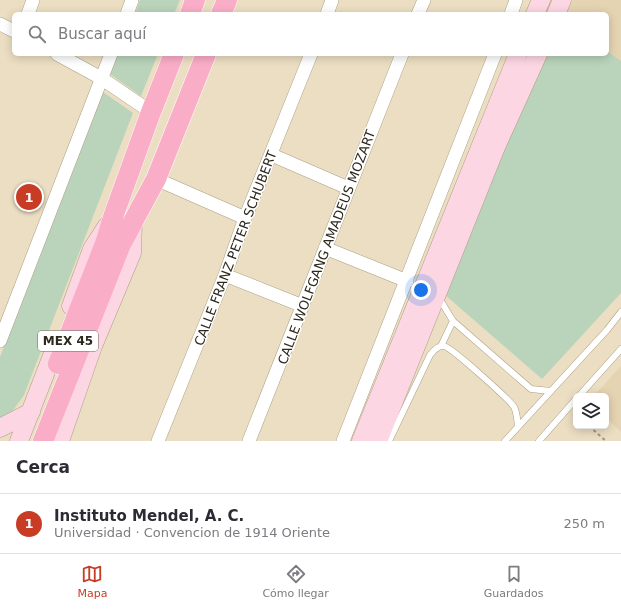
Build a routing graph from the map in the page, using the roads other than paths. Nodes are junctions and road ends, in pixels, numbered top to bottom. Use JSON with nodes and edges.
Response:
{"nodes":[{"id":1,"x":33,"y":0,"type":"edge"},
{"id":2,"x":132,"y":0,"type":"edge"},
{"id":3,"x":195,"y":0,"type":"edge"},
{"id":4,"x":227,"y":0,"type":"edge"},
{"id":5,"x":332,"y":0,"type":"edge"},
{"id":6,"x":424,"y":0,"type":"edge"},
{"id":7,"x":516,"y":0,"type":"edge"},
{"id":8,"x":540,"y":0,"type":"edge"},
{"id":9,"x":562,"y":0,"type":"edge"},
{"id":10,"x":29,"y":12,"type":"edge"},
{"id":11,"x":128,"y":12,"type":"edge"},
{"id":12,"x":191,"y":12,"type":"edge"},
{"id":13,"x":222,"y":12,"type":"edge"},
{"id":14,"x":328,"y":12,"type":"edge"},
{"id":15,"x":419,"y":12,"type":"edge"},
{"id":16,"x":512,"y":12,"type":"edge"},
{"id":17,"x":536,"y":12,"type":"edge"},
{"id":18,"x":557,"y":12,"type":"edge"},
{"id":19,"x":0,"y":24,"type":"edge"},
{"id":20,"x":12,"y":30,"type":"edge"},
{"id":21,"x":61,"y":56,"type":"edge"},
{"id":22,"x":110,"y":56,"type":"edge"},
{"id":23,"x":173,"y":56,"type":"edge"},
{"id":24,"x":205,"y":56,"type":"edge"},
{"id":25,"x":310,"y":56,"type":"edge"},
{"id":26,"x":401,"y":56,"type":"edge"},
{"id":27,"x":494,"y":56,"type":"edge"},
{"id":28,"x":517,"y":56,"type":"edge"},
{"id":29,"x":537,"y":56,"type":"edge"},
{"id":30,"x":101,"y":78,"type":"junction"},
{"id":31,"x":151,"y":112,"type":"junction"},
{"id":32,"x":272,"y":154,"type":"junction"},
{"id":33,"x":156,"y":179,"type":"junction"},
{"id":34,"x":348,"y":188,"type":"junction"},
{"id":35,"x":113,"y":217,"type":"junction"},
{"id":36,"x":245,"y":218,"type":"junction"},
{"id":37,"x":133,"y":221,"type":"junction"},
{"id":38,"x":114,"y":243,"type":"junction"},
{"id":39,"x":325,"y":248,"type":"junction"},
{"id":40,"x":225,"y":275,"type":"junction"},
{"id":41,"x":407,"y":281,"type":"junction"},
{"id":42,"x":437,"y":295,"type":"junction"},
{"id":43,"x":303,"y":306,"type":"junction"},
{"id":44,"x":621,"y":312,"type":"edge"},
{"id":45,"x":453,"y":321,"type":"junction"},
{"id":46,"x":0,"y":341,"type":"edge"},
{"id":47,"x":440,"y":346,"type":"junction"},
{"id":48,"x":621,"y":349,"type":"edge"},
{"id":49,"x":551,"y":390,"type":"junction"},
{"id":50,"x":582,"y":393,"type":"edge"},
{"id":51,"x":573,"y":402,"type":"edge"},
{"id":52,"x":31,"y":412,"type":"junction"},
{"id":53,"x":518,"y":426,"type":"junction"},
{"id":54,"x":0,"y":428,"type":"edge"},
{"id":55,"x":0,"y":434,"type":"edge"},
{"id":56,"x":64,"y":437,"type":"edge"},
{"id":57,"x":18,"y":441,"type":"edge"},
{"id":58,"x":29,"y":441,"type":"edge"},
{"id":59,"x":43,"y":441,"type":"edge"},
{"id":60,"x":158,"y":441,"type":"edge"},
{"id":61,"x":249,"y":441,"type":"edge"},
{"id":62,"x":342,"y":441,"type":"edge"},
{"id":63,"x":361,"y":441,"type":"edge"},
{"id":64,"x":378,"y":441,"type":"edge"},
{"id":65,"x":388,"y":441,"type":"edge"},
{"id":66,"x":505,"y":441,"type":"edge"},
{"id":67,"x":539,"y":441,"type":"edge"}],
"edges":[{"from":1,"to":10,"type":"street"},
{"from":2,"to":11,"type":"street"},
{"from":3,"to":12,"type":"main road"},
{"from":4,"to":13,"type":"main road"},
{"from":5,"to":14,"type":"street"},
{"from":6,"to":15,"type":"street"},
{"from":7,"to":16,"type":"street"},
{"from":8,"to":17,"type":"street"},
{"from":9,"to":18,"type":"street"},
{"from":19,"to":20,"type":"street"},
{"from":21,"to":30,"type":"street"},
{"from":22,"to":30,"type":"street"},
{"from":23,"to":31,"type":"main road","number":"MEX 45"},
{"from":24,"to":33,"type":"main road","number":"MEX 45"},
{"from":25,"to":32,"type":"street","name":"CALLE FRANZ PETER SCHUBERT"},
{"from":26,"to":34,"type":"street","name":"CALLE WOLFGANG AMADEUS MOZART"},
{"from":27,"to":41,"type":"street"},
{"from":28,"to":63,"type":"street"},
{"from":29,"to":42,"type":"street"},
{"from":30,"to":31,"type":"street"},
{"from":30,"to":46,"type":"street"},
{"from":31,"to":35,"type":"main road","number":"MEX 45"},
{"from":32,"to":34,"type":"street"},
{"from":32,"to":36,"type":"street","name":"CALLE FRANZ PETER SCHUBERT"},
{"from":33,"to":36,"type":"street"},
{"from":33,"to":37,"type":"main road","number":"MEX 45"},
{"from":34,"to":39,"type":"street","name":"CALLE WOLFGANG AMADEUS MOZART"},
{"from":35,"to":38,"type":"main road","number":"MEX 45"},
{"from":35,"to":52,"type":"street"},
{"from":36,"to":40,"type":"street","name":"CALLE FRANZ PETER SCHUBERT"},
{"from":37,"to":38,"type":"main road","number":"MEX 45"},
{"from":37,"to":56,"type":"street"},
{"from":38,"to":58,"type":"main road","number":"MEX 45"},
{"from":38,"to":59,"type":"main road","number":"MEX 45"},
{"from":39,"to":41,"type":"street"},
{"from":39,"to":43,"type":"street","name":"CALLE WOLFGANG AMADEUS MOZART"},
{"from":40,"to":43,"type":"street"},
{"from":40,"to":60,"type":"street","name":"CALLE FRANZ PETER SCHUBERT"},
{"from":41,"to":62,"type":"street"},
{"from":42,"to":45,"type":"lane"},
{"from":42,"to":64,"type":"street"},
{"from":43,"to":61,"type":"street","name":"CALLE WOLFGANG AMADEUS MOZART"},
{"from":44,"to":49,"type":"lane"},
{"from":45,"to":47,"type":"lane"},
{"from":45,"to":49,"type":"lane"},
{"from":47,"to":53,"type":"lane"},
{"from":47,"to":65,"type":"lane"},
{"from":48,"to":50,"type":"lane"},
{"from":49,"to":53,"type":"lane"},
{"from":51,"to":67,"type":"lane"},
{"from":52,"to":54,"type":"street"},
{"from":52,"to":57,"type":"street"},
{"from":53,"to":66,"type":"lane"},
{"from":55,"to":57,"type":"street"}]}
